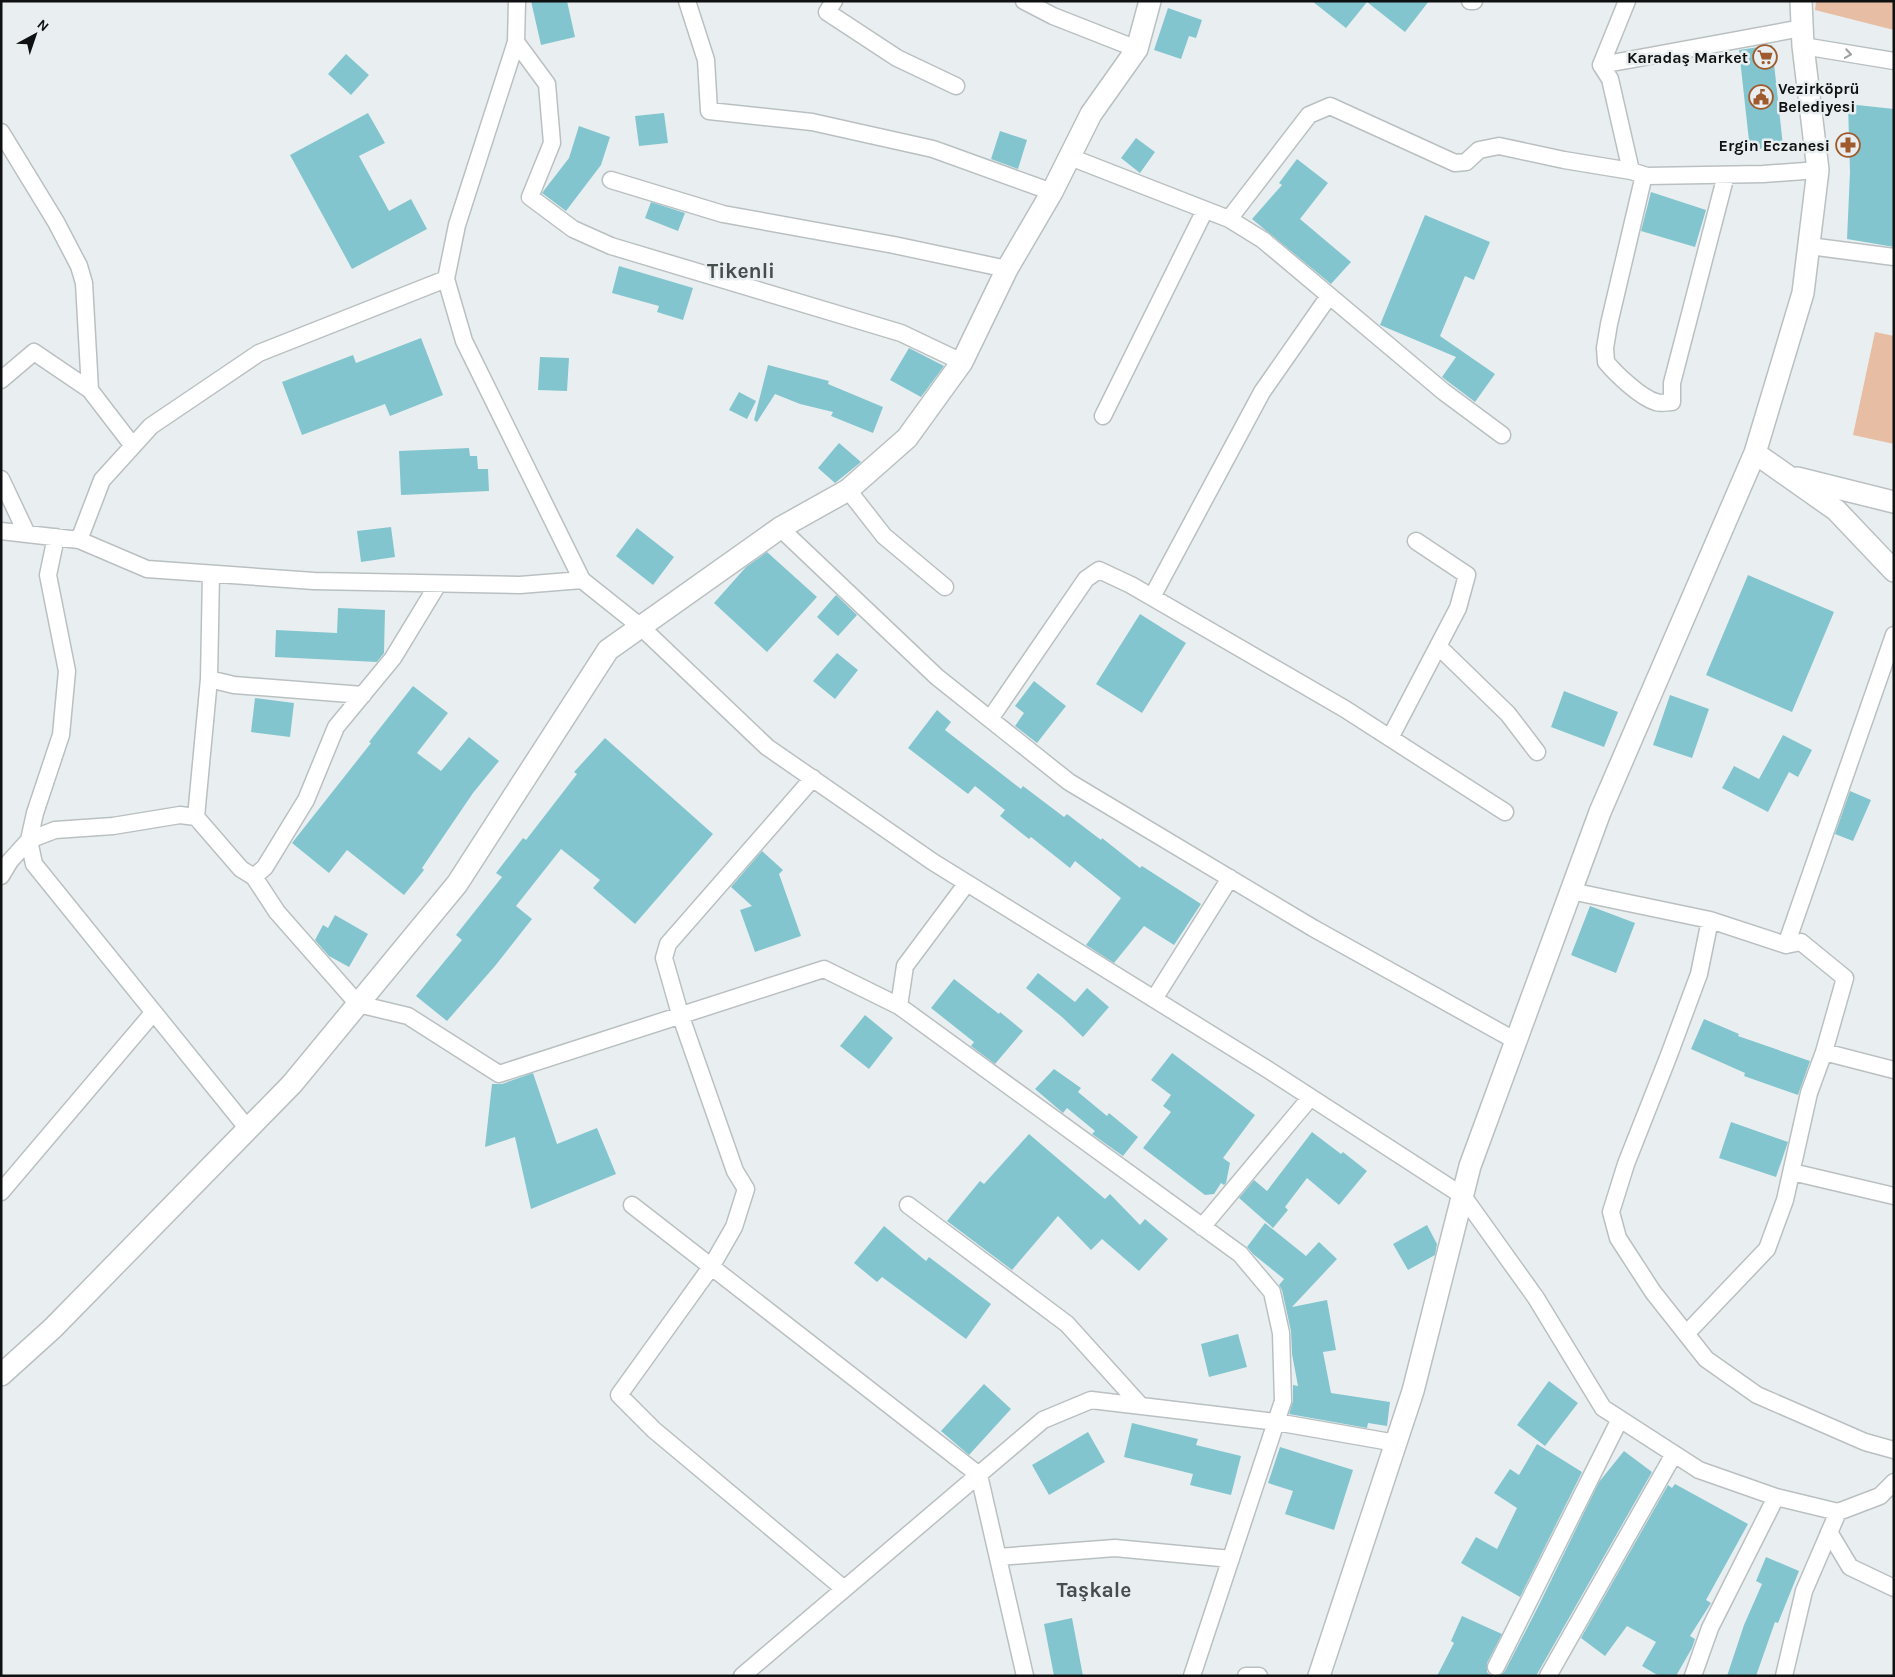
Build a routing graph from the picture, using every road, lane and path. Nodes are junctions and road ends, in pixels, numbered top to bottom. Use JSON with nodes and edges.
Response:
{"nodes":[{"id":1,"x":517,"y":1,"type":"edge"},
{"id":2,"x":687,"y":1,"type":"edge"},
{"id":3,"x":834,"y":1,"type":"edge"},
{"id":4,"x":1024,"y":1,"type":"edge"},
{"id":5,"x":1150,"y":1,"type":"edge"},
{"id":6,"x":1470,"y":1,"type":"edge"},
{"id":7,"x":1474,"y":1,"type":"edge"},
{"id":8,"x":1627,"y":1,"type":"edge"},
{"id":9,"x":1801,"y":1,"type":"edge"},
{"id":10,"x":1802,"y":37,"type":"junction"},
{"id":11,"x":516,"y":42,"type":"junction"},
{"id":12,"x":1137,"y":49,"type":"junction"},
{"id":13,"x":1894,"y":61,"type":"edge"},
{"id":14,"x":1601,"y":65,"type":"junction"},
{"id":15,"x":956,"y":86,"type":"dead end"},
{"id":16,"x":1,"y":132,"type":"edge"},
{"id":17,"x":1070,"y":156,"type":"junction"},
{"id":18,"x":1818,"y":170,"type":"junction"},
{"id":19,"x":1638,"y":173,"type":"junction"},
{"id":20,"x":1726,"y":175,"type":"junction"},
{"id":21,"x":611,"y":180,"type":"dead end"},
{"id":22,"x":1052,"y":192,"type":"junction"},
{"id":23,"x":1205,"y":210,"type":"junction"},
{"id":24,"x":1229,"y":219,"type":"junction"},
{"id":25,"x":1809,"y":246,"type":"junction"},
{"id":26,"x":1894,"y":258,"type":"edge"},
{"id":27,"x":1007,"y":268,"type":"junction"},
{"id":28,"x":446,"y":279,"type":"junction"},
{"id":29,"x":1329,"y":296,"type":"junction"},
{"id":30,"x":962,"y":362,"type":"junction"},
{"id":31,"x":1,"y":380,"type":"edge"},
{"id":32,"x":90,"y":390,"type":"junction"},
{"id":33,"x":1103,"y":416,"type":"dead end"},
{"id":34,"x":1502,"y":435,"type":"dead end"},
{"id":35,"x":133,"y":446,"type":"junction"},
{"id":36,"x":1755,"y":453,"type":"junction"},
{"id":37,"x":1786,"y":475,"type":"junction"},
{"id":38,"x":1,"y":479,"type":"edge"},
{"id":39,"x":848,"y":490,"type":"junction"},
{"id":40,"x":1894,"y":502,"type":"edge"},
{"id":41,"x":780,"y":528,"type":"junction"},
{"id":42,"x":1,"y":531,"type":"edge"},
{"id":43,"x":27,"y":534,"type":"junction"},
{"id":44,"x":56,"y":537,"type":"junction"},
{"id":45,"x":79,"y":540,"type":"junction"},
{"id":46,"x":1416,"y":541,"type":"dead end"},
{"id":47,"x":1894,"y":571,"type":"edge"},
{"id":48,"x":211,"y":574,"type":"junction"},
{"id":49,"x":582,"y":580,"type":"junction"},
{"id":50,"x":438,"y":584,"type":"junction"},
{"id":51,"x":945,"y":587,"type":"dead end"},
{"id":52,"x":1152,"y":597,"type":"junction"},
{"id":53,"x":641,"y":627,"type":"junction"},
{"id":54,"x":1894,"y":635,"type":"edge"},
{"id":55,"x":1438,"y":646,"type":"junction"},
{"id":56,"x":209,"y":679,"type":"junction"},
{"id":57,"x":362,"y":695,"type":"junction"},
{"id":58,"x":990,"y":719,"type":"junction"},
{"id":59,"x":1390,"y":738,"type":"junction"},
{"id":60,"x":1537,"y":752,"type":"dead end"},
{"id":61,"x":813,"y":778,"type":"junction"},
{"id":62,"x":1505,"y":812,"type":"dead end"},
{"id":63,"x":196,"y":817,"type":"junction"},
{"id":64,"x":29,"y":840,"type":"junction"},
{"id":65,"x":1,"y":876,"type":"edge"},
{"id":66,"x":254,"y":877,"type":"junction"},
{"id":67,"x":1230,"y":878,"type":"junction"},
{"id":68,"x":967,"y":883,"type":"junction"},
{"id":69,"x":1571,"y":891,"type":"junction"},
{"id":70,"x":1710,"y":920,"type":"junction"},
{"id":71,"x":1786,"y":945,"type":"junction"},
{"id":72,"x":1154,"y":999,"type":"junction"},
{"id":73,"x":359,"y":1003,"type":"junction"},
{"id":74,"x":899,"y":1006,"type":"junction"},
{"id":75,"x":153,"y":1014,"type":"junction"},
{"id":76,"x":680,"y":1014,"type":"junction"},
{"id":77,"x":1516,"y":1041,"type":"junction"},
{"id":78,"x":1824,"y":1052,"type":"junction"},
{"id":79,"x":1894,"y":1070,"type":"edge"},
{"id":80,"x":1310,"y":1098,"type":"junction"},
{"id":81,"x":248,"y":1130,"type":"junction"},
{"id":82,"x":1792,"y":1172,"type":"junction"},
{"id":83,"x":1,"y":1192,"type":"edge"},
{"id":84,"x":1463,"y":1196,"type":"junction"},
{"id":85,"x":1894,"y":1196,"type":"edge"},
{"id":86,"x":632,"y":1205,"type":"dead end"},
{"id":87,"x":908,"y":1205,"type":"dead end"},
{"id":88,"x":1202,"y":1227,"type":"junction"},
{"id":89,"x":711,"y":1267,"type":"junction"},
{"id":90,"x":1686,"y":1334,"type":"junction"},
{"id":91,"x":1,"y":1375,"type":"edge"},
{"id":92,"x":1141,"y":1406,"type":"junction"},
{"id":93,"x":1620,"y":1419,"type":"junction"},
{"id":94,"x":1276,"y":1422,"type":"junction"},
{"id":95,"x":1396,"y":1443,"type":"junction"},
{"id":96,"x":1894,"y":1450,"type":"edge"},
{"id":97,"x":1674,"y":1454,"type":"junction"},
{"id":98,"x":979,"y":1475,"type":"junction"},
{"id":99,"x":1894,"y":1482,"type":"edge"},
{"id":100,"x":1776,"y":1496,"type":"junction"},
{"id":101,"x":1838,"y":1512,"type":"junction"},
{"id":102,"x":1829,"y":1532,"type":"junction"},
{"id":103,"x":998,"y":1557,"type":"junction"},
{"id":104,"x":1231,"y":1559,"type":"junction"},
{"id":105,"x":843,"y":1588,"type":"junction"},
{"id":106,"x":1894,"y":1588,"type":"edge"},
{"id":107,"x":1496,"y":1667,"type":"dead end"},
{"id":108,"x":742,"y":1676,"type":"edge"},
{"id":109,"x":1025,"y":1676,"type":"edge"},
{"id":110,"x":1192,"y":1676,"type":"edge"},
{"id":111,"x":1246,"y":1676,"type":"edge"},
{"id":112,"x":1259,"y":1676,"type":"edge"},
{"id":113,"x":1319,"y":1676,"type":"edge"},
{"id":114,"x":1548,"y":1676,"type":"edge"},
{"id":115,"x":1694,"y":1676,"type":"edge"},
{"id":116,"x":1784,"y":1676,"type":"edge"}],
"edges":[{"from":1,"to":11,"type":"street"},
{"from":2,"to":22,"type":"street"},
{"from":3,"to":15,"type":"street"},
{"from":4,"to":12,"type":"street"},
{"from":5,"to":12,"type":"street"},
{"from":6,"to":7,"type":"street"},
{"from":8,"to":14,"type":"street"},
{"from":9,"to":10,"type":"street"},
{"from":10,"to":13,"type":"street","one_way":true},
{"from":10,"to":14,"type":"street"},
{"from":10,"to":18,"type":"street"},
{"from":11,"to":28,"type":"street"},
{"from":11,"to":30,"type":"street"},
{"from":12,"to":17,"type":"street"},
{"from":14,"to":19,"type":"street"},
{"from":16,"to":32,"type":"street"},
{"from":17,"to":22,"type":"street"},
{"from":17,"to":23,"type":"street"},
{"from":18,"to":20,"type":"street"},
{"from":18,"to":25,"type":"street"},
{"from":19,"to":20,"type":"street"},
{"from":19,"to":20,"type":"street"},
{"from":19,"to":24,"type":"street"},
{"from":21,"to":27,"type":"street"},
{"from":22,"to":27,"type":"street"},
{"from":23,"to":24,"type":"street"},
{"from":23,"to":33,"type":"street"},
{"from":24,"to":29,"type":"street"},
{"from":25,"to":26,"type":"street"},
{"from":25,"to":36,"type":"street"},
{"from":27,"to":30,"type":"street"},
{"from":28,"to":35,"type":"street"},
{"from":28,"to":49,"type":"street"},
{"from":29,"to":34,"type":"street"},
{"from":29,"to":52,"type":"street"},
{"from":30,"to":39,"type":"street"},
{"from":31,"to":32,"type":"street"},
{"from":32,"to":35,"type":"street"},
{"from":35,"to":45,"type":"street"},
{"from":36,"to":37,"type":"street"},
{"from":36,"to":69,"type":"street"},
{"from":37,"to":40,"type":"street"},
{"from":37,"to":47,"type":"street"},
{"from":38,"to":43,"type":"street"},
{"from":39,"to":41,"type":"street"},
{"from":39,"to":51,"type":"street"},
{"from":41,"to":53,"type":"street"},
{"from":41,"to":58,"type":"street"},
{"from":42,"to":43,"type":"street"},
{"from":43,"to":44,"type":"street"},
{"from":44,"to":45,"type":"street"},
{"from":44,"to":64,"type":"street"},
{"from":45,"to":48,"type":"street"},
{"from":46,"to":55,"type":"street"},
{"from":48,"to":50,"type":"street"},
{"from":48,"to":56,"type":"street"},
{"from":49,"to":50,"type":"street"},
{"from":49,"to":53,"type":"street"},
{"from":50,"to":57,"type":"street"},
{"from":52,"to":58,"type":"street"},
{"from":52,"to":59,"type":"street"},
{"from":53,"to":61,"type":"street"},
{"from":53,"to":73,"type":"street"},
{"from":54,"to":71,"type":"street"},
{"from":55,"to":59,"type":"street"},
{"from":55,"to":60,"type":"street"},
{"from":56,"to":57,"type":"street"},
{"from":56,"to":63,"type":"street"},
{"from":57,"to":66,"type":"street"},
{"from":58,"to":67,"type":"street"},
{"from":59,"to":62,"type":"street"},
{"from":61,"to":68,"type":"street"},
{"from":61,"to":76,"type":"street"},
{"from":63,"to":64,"type":"street"},
{"from":63,"to":66,"type":"street"},
{"from":64,"to":65,"type":"street"},
{"from":64,"to":75,"type":"street"},
{"from":66,"to":73,"type":"street"},
{"from":67,"to":72,"type":"street"},
{"from":67,"to":77,"type":"street"},
{"from":68,"to":72,"type":"street"},
{"from":68,"to":74,"type":"street"},
{"from":69,"to":70,"type":"street"},
{"from":69,"to":77,"type":"street"},
{"from":70,"to":71,"type":"street"},
{"from":70,"to":90,"type":"street"},
{"from":71,"to":78,"type":"street"},
{"from":72,"to":80,"type":"street"},
{"from":73,"to":76,"type":"street"},
{"from":73,"to":81,"type":"street"},
{"from":74,"to":76,"type":"street"},
{"from":74,"to":88,"type":"street"},
{"from":75,"to":81,"type":"street"},
{"from":75,"to":83,"type":"street"},
{"from":76,"to":89,"type":"street"},
{"from":77,"to":84,"type":"street"},
{"from":78,"to":79,"type":"street"},
{"from":78,"to":82,"type":"street"},
{"from":80,"to":84,"type":"street"},
{"from":80,"to":88,"type":"street"},
{"from":81,"to":91,"type":"street"},
{"from":82,"to":85,"type":"street"},
{"from":82,"to":90,"type":"street"},
{"from":84,"to":93,"type":"street"},
{"from":84,"to":95,"type":"street"},
{"from":86,"to":89,"type":"street"},
{"from":87,"to":92,"type":"street"},
{"from":88,"to":94,"type":"street"},
{"from":89,"to":98,"type":"street"},
{"from":89,"to":105,"type":"street"},
{"from":90,"to":96,"type":"street"},
{"from":92,"to":94,"type":"street"},
{"from":92,"to":98,"type":"street"},
{"from":93,"to":97,"type":"street"},
{"from":93,"to":107,"type":"street"},
{"from":94,"to":95,"type":"street"},
{"from":94,"to":104,"type":"street"},
{"from":95,"to":113,"type":"street"},
{"from":97,"to":100,"type":"street"},
{"from":97,"to":114,"type":"street"},
{"from":98,"to":103,"type":"street"},
{"from":98,"to":105,"type":"street"},
{"from":99,"to":101,"type":"street"},
{"from":100,"to":101,"type":"street"},
{"from":100,"to":115,"type":"street"},
{"from":101,"to":102,"type":"street"},
{"from":102,"to":106,"type":"street"},
{"from":102,"to":116,"type":"street"},
{"from":103,"to":104,"type":"street"},
{"from":103,"to":109,"type":"street"},
{"from":104,"to":110,"type":"street"},
{"from":105,"to":108,"type":"street"},
{"from":111,"to":112,"type":"street"}]}
